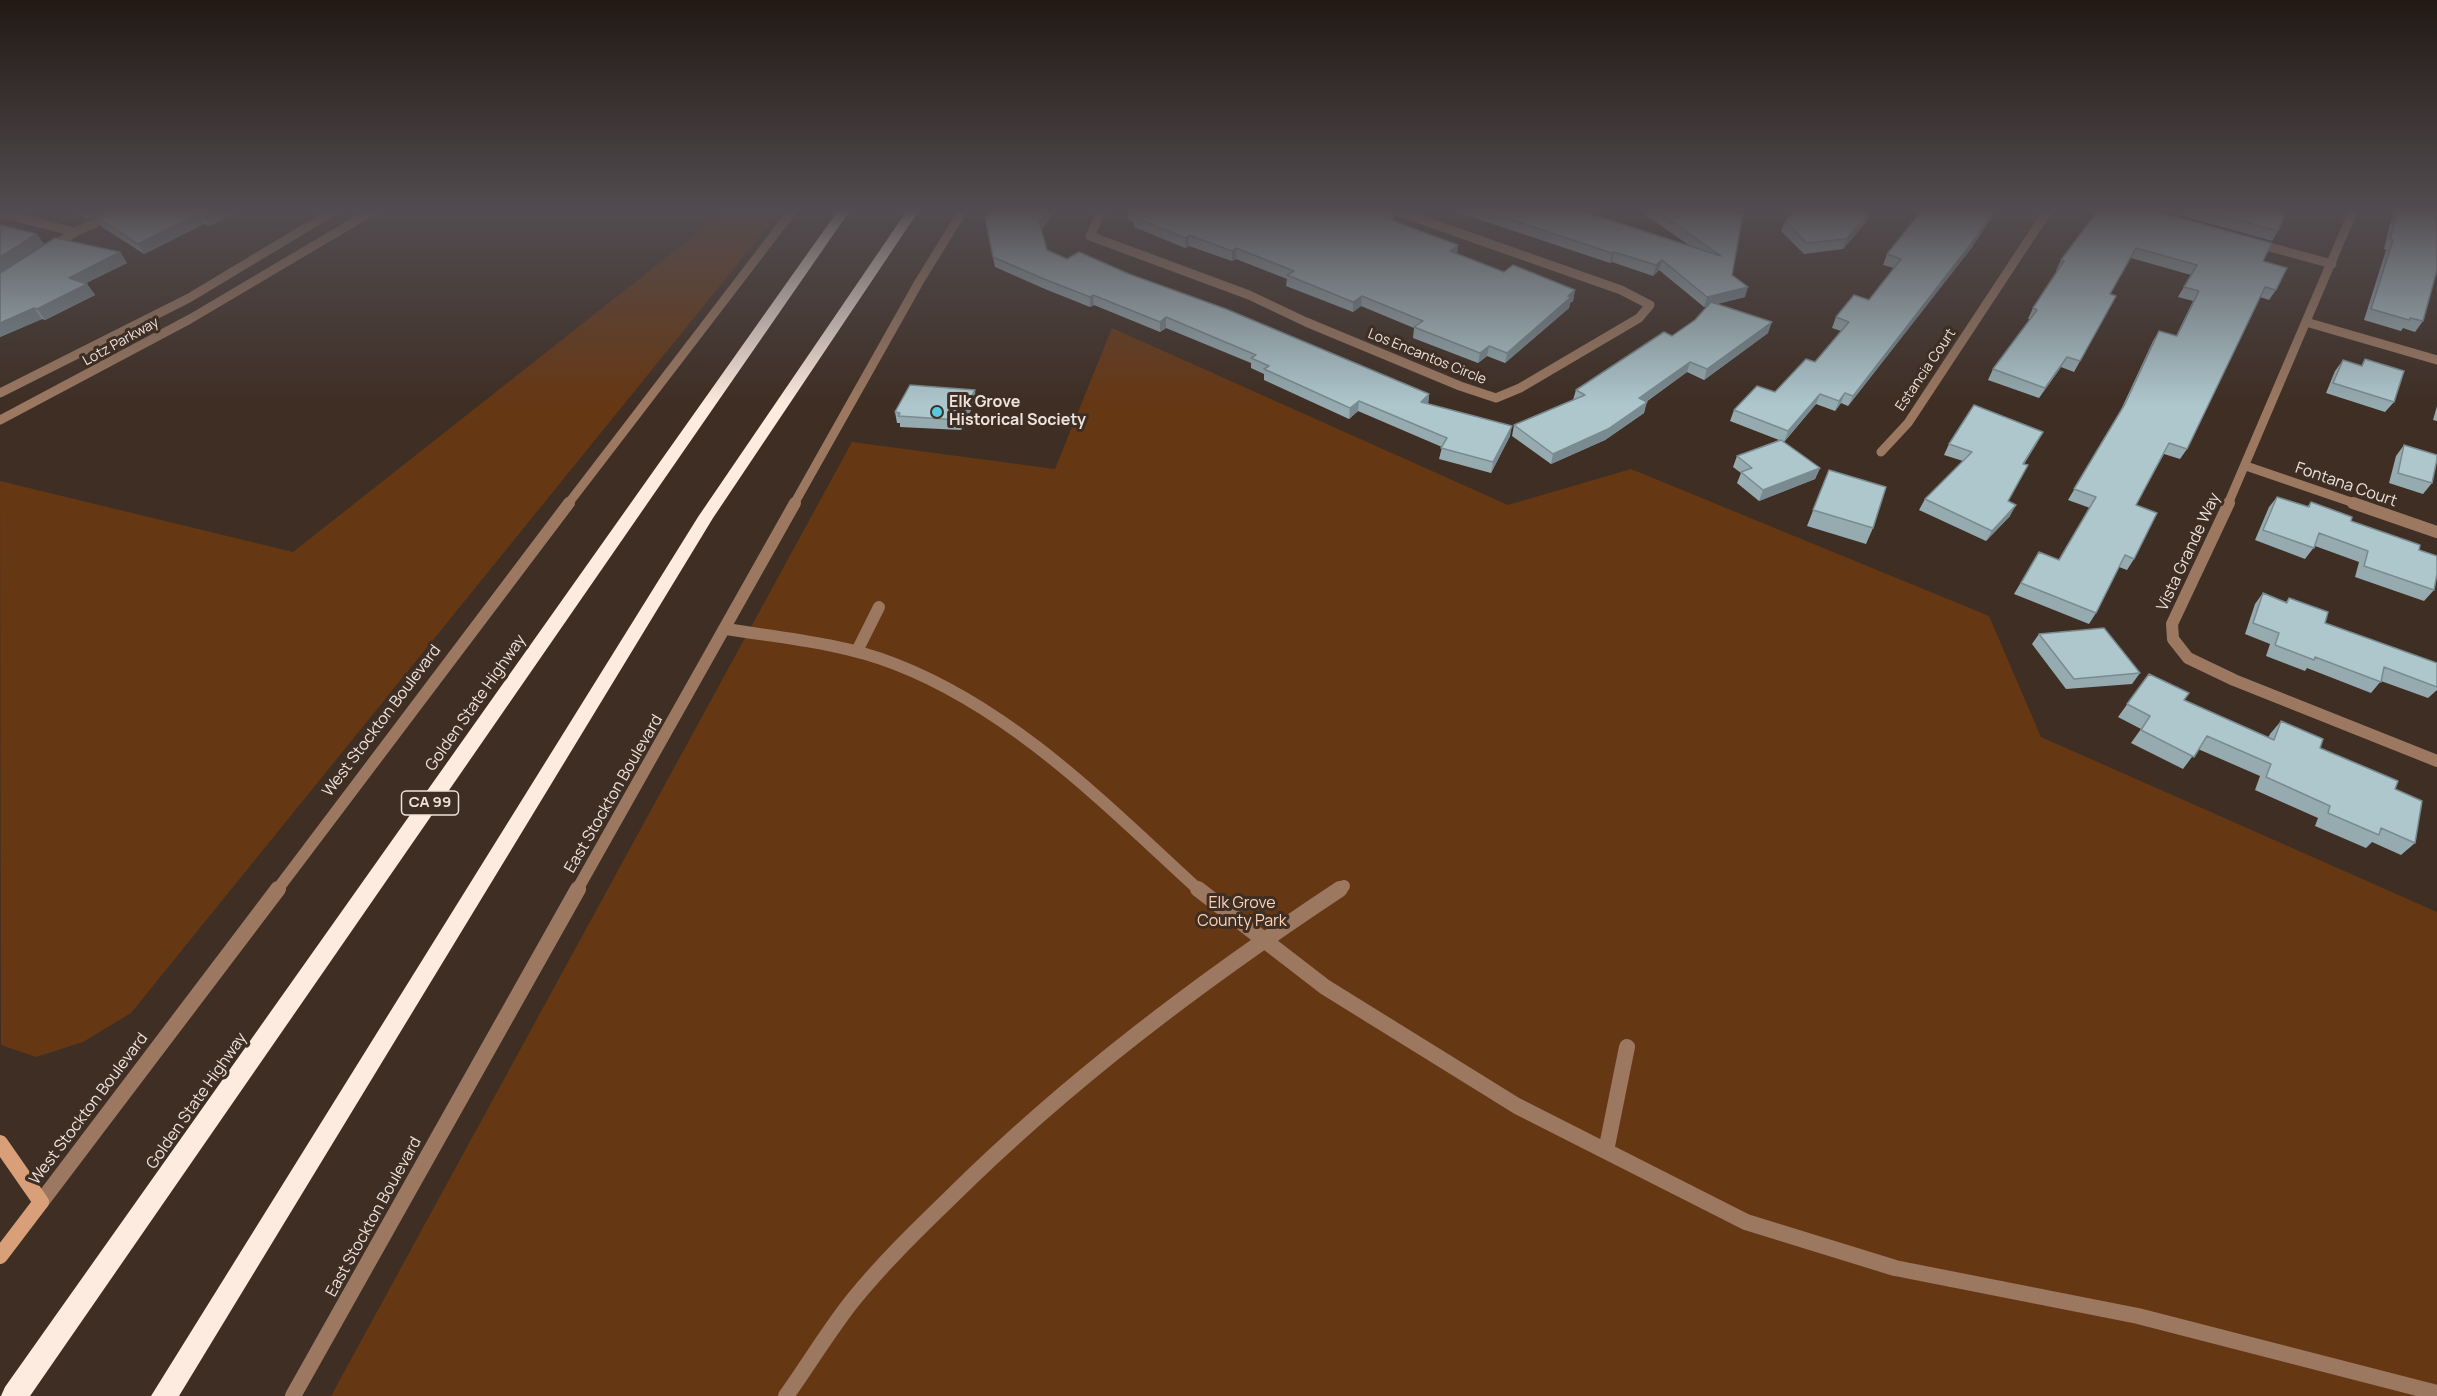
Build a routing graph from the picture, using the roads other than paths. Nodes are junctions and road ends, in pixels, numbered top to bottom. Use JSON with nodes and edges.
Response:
{"nodes":[{"id":1,"x":229,"y":274,"type":"edge"},
{"id":2,"x":268,"y":274,"type":"edge"},
{"id":3,"x":742,"y":274,"type":"edge"},
{"id":4,"x":799,"y":274,"type":"edge"},
{"id":5,"x":870,"y":274,"type":"edge"},
{"id":6,"x":924,"y":274,"type":"edge"},
{"id":7,"x":1187,"y":274,"type":"edge"},
{"id":8,"x":1576,"y":274,"type":"edge"},
{"id":9,"x":2006,"y":274,"type":"edge"},
{"id":10,"x":2327,"y":274,"type":"edge"},
{"id":11,"x":2306,"y":322,"type":"junction"},
{"id":12,"x":2437,"y":360,"type":"edge"},
{"id":13,"x":0,"y":393,"type":"edge"},
{"id":14,"x":0,"y":420,"type":"edge"},
{"id":15,"x":1881,"y":452,"type":"dead end"},
{"id":16,"x":2246,"y":466,"type":"junction"},
{"id":17,"x":2437,"y":532,"type":"edge"},
{"id":18,"x":879,"y":607,"type":"dead end"},
{"id":19,"x":726,"y":629,"type":"junction"},
{"id":20,"x":857,"y":651,"type":"junction"},
{"id":21,"x":2437,"y":761,"type":"edge"},
{"id":22,"x":1344,"y":886,"type":"dead end"},
{"id":23,"x":1262,"y":939,"type":"junction"},
{"id":24,"x":1627,"y":1047,"type":"dead end"},
{"id":25,"x":0,"y":1143,"type":"edge"},
{"id":26,"x":1606,"y":1151,"type":"junction"},
{"id":27,"x":41,"y":1202,"type":"junction"},
{"id":28,"x":0,"y":1256,"type":"edge"},
{"id":29,"x":2437,"y":1393,"type":"edge"},
{"id":30,"x":14,"y":1396,"type":"edge"},
{"id":31,"x":164,"y":1396,"type":"edge"},
{"id":32,"x":293,"y":1396,"type":"edge"},
{"id":33,"x":786,"y":1396,"type":"edge"}],
"edges":[{"from":1,"to":13,"type":"street","name":"Lotz Parkway"},
{"from":2,"to":14,"type":"street","name":"Lotz Parkway"},
{"from":3,"to":27,"type":"street","name":"West Stockton Boulevard"},
{"from":4,"to":30,"type":"highway","name":"Golden State Highway","number":"CA 99"},
{"from":5,"to":31,"type":"highway"},
{"from":6,"to":19,"type":"street","name":"East Stockton Boulevard"},
{"from":7,"to":8,"type":"street","name":"Los Encantos Circle"},
{"from":9,"to":15,"type":"street","name":"Estancia Court"},
{"from":10,"to":11,"type":"street","name":"Vista Grande Way"},
{"from":11,"to":12,"type":"street"},
{"from":11,"to":16,"type":"street","name":"Vista Grande Way"},
{"from":16,"to":17,"type":"street","name":"Fontana Court"},
{"from":16,"to":21,"type":"street","name":"Vista Grande Way"},
{"from":18,"to":20,"type":"street"},
{"from":19,"to":20,"type":"street"},
{"from":19,"to":32,"type":"street","name":"East Stockton Boulevard"},
{"from":20,"to":23,"type":"street"},
{"from":22,"to":23,"type":"street"},
{"from":23,"to":26,"type":"street"},
{"from":23,"to":33,"type":"street"},
{"from":24,"to":26,"type":"street"},
{"from":25,"to":27,"type":"main road"},
{"from":26,"to":29,"type":"street"},
{"from":27,"to":28,"type":"main road","name":"West Stockton Boulevard"}]}
